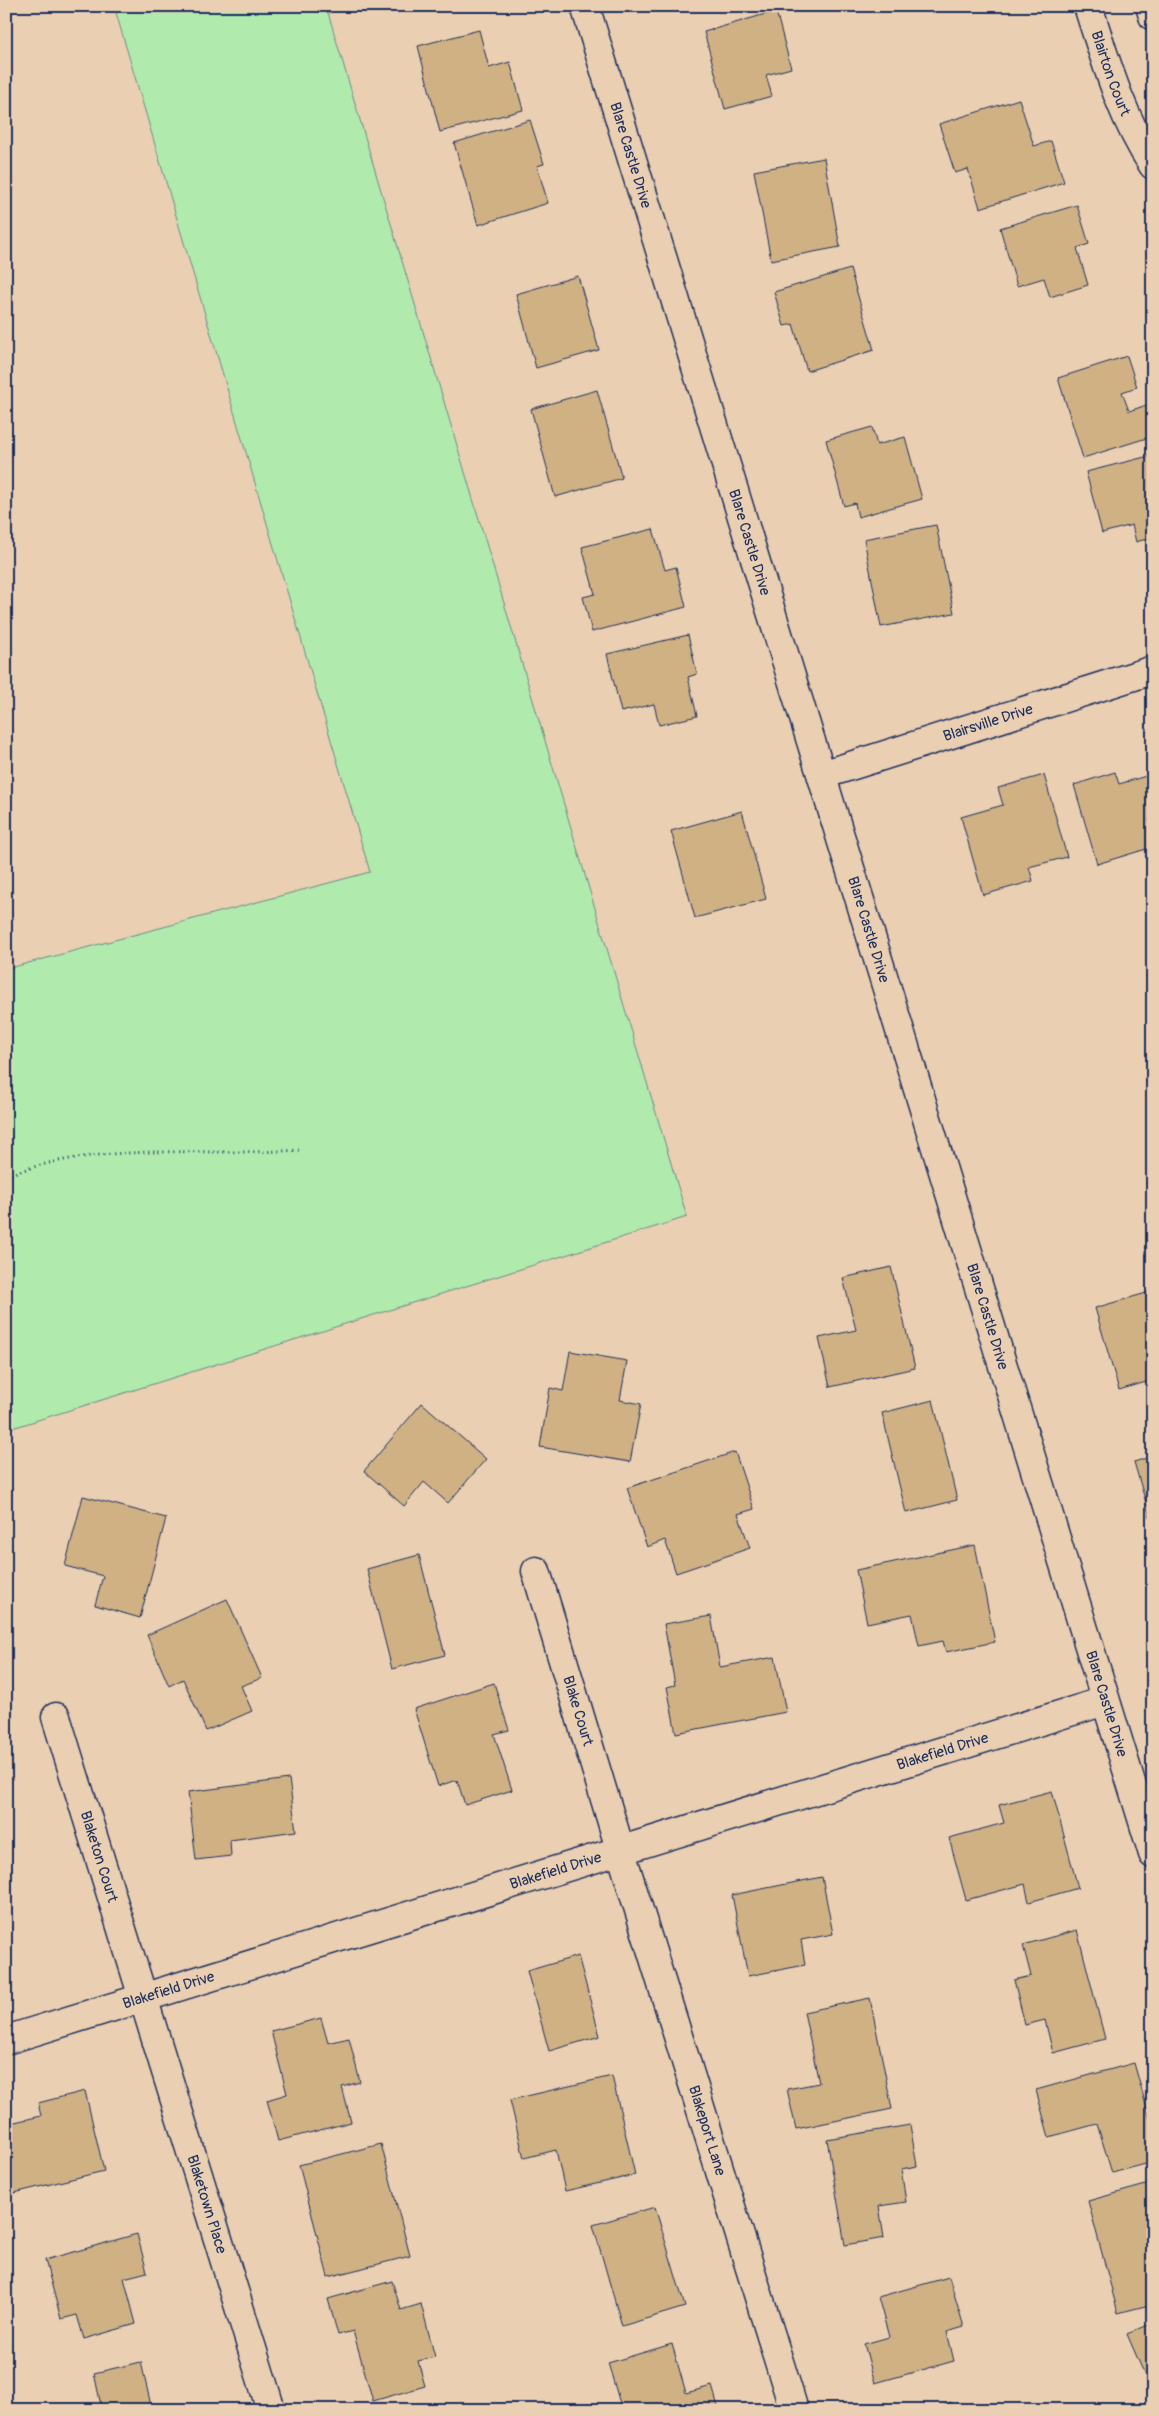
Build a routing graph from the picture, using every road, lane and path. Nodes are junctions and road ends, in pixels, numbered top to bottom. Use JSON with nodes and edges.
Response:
{"nodes":[{"id":1,"x":585,"y":6,"type":"edge"},
{"id":2,"x":1088,"y":6,"type":"edge"},
{"id":3,"x":1150,"y":6,"type":"edge"},
{"id":4,"x":1153,"y":16,"type":"edge"},
{"id":5,"x":1153,"y":166,"type":"edge"},
{"id":6,"x":1153,"y":670,"type":"edge"},
{"id":7,"x":822,"y":775,"type":"junction"},
{"id":8,"x":298,"y":1150,"type":"dead end"},
{"id":9,"x":6,"y":1176,"type":"edge"},
{"id":10,"x":536,"y":1571,"type":"dead end"},
{"id":11,"x":1105,"y":1701,"type":"junction"},
{"id":12,"x":56,"y":1716,"type":"dead end"},
{"id":13,"x":620,"y":1852,"type":"junction"},
{"id":14,"x":1153,"y":1854,"type":"edge"},
{"id":15,"x":142,"y":1998,"type":"junction"},
{"id":16,"x":6,"y":2040,"type":"edge"},
{"id":17,"x":270,"y":2410,"type":"edge"},
{"id":18,"x":794,"y":2410,"type":"edge"}],
"edges":[{"from":1,"to":7,"type":"street","name":"Blare Castle Drive"},
{"from":2,"to":5,"type":"street","name":"Blairton Court"},
{"from":3,"to":4,"type":"street"},
{"from":6,"to":7,"type":"street","name":"Blairsville Drive"},
{"from":7,"to":11,"type":"street","name":"Blare Castle Drive"},
{"from":8,"to":9,"type":"path"},
{"from":10,"to":13,"type":"street","name":"Blake Court"},
{"from":11,"to":13,"type":"street","name":"Blakefield Drive"},
{"from":11,"to":14,"type":"street","name":"Blare Castle Drive"},
{"from":12,"to":15,"type":"street","name":"Blaketon Court"},
{"from":13,"to":15,"type":"street","name":"Blakefield Drive"},
{"from":13,"to":18,"type":"street","name":"Blakeport Lane"},
{"from":15,"to":16,"type":"street","name":"Blakefield Drive"},
{"from":15,"to":17,"type":"street","name":"Blaketown Place"}]}
